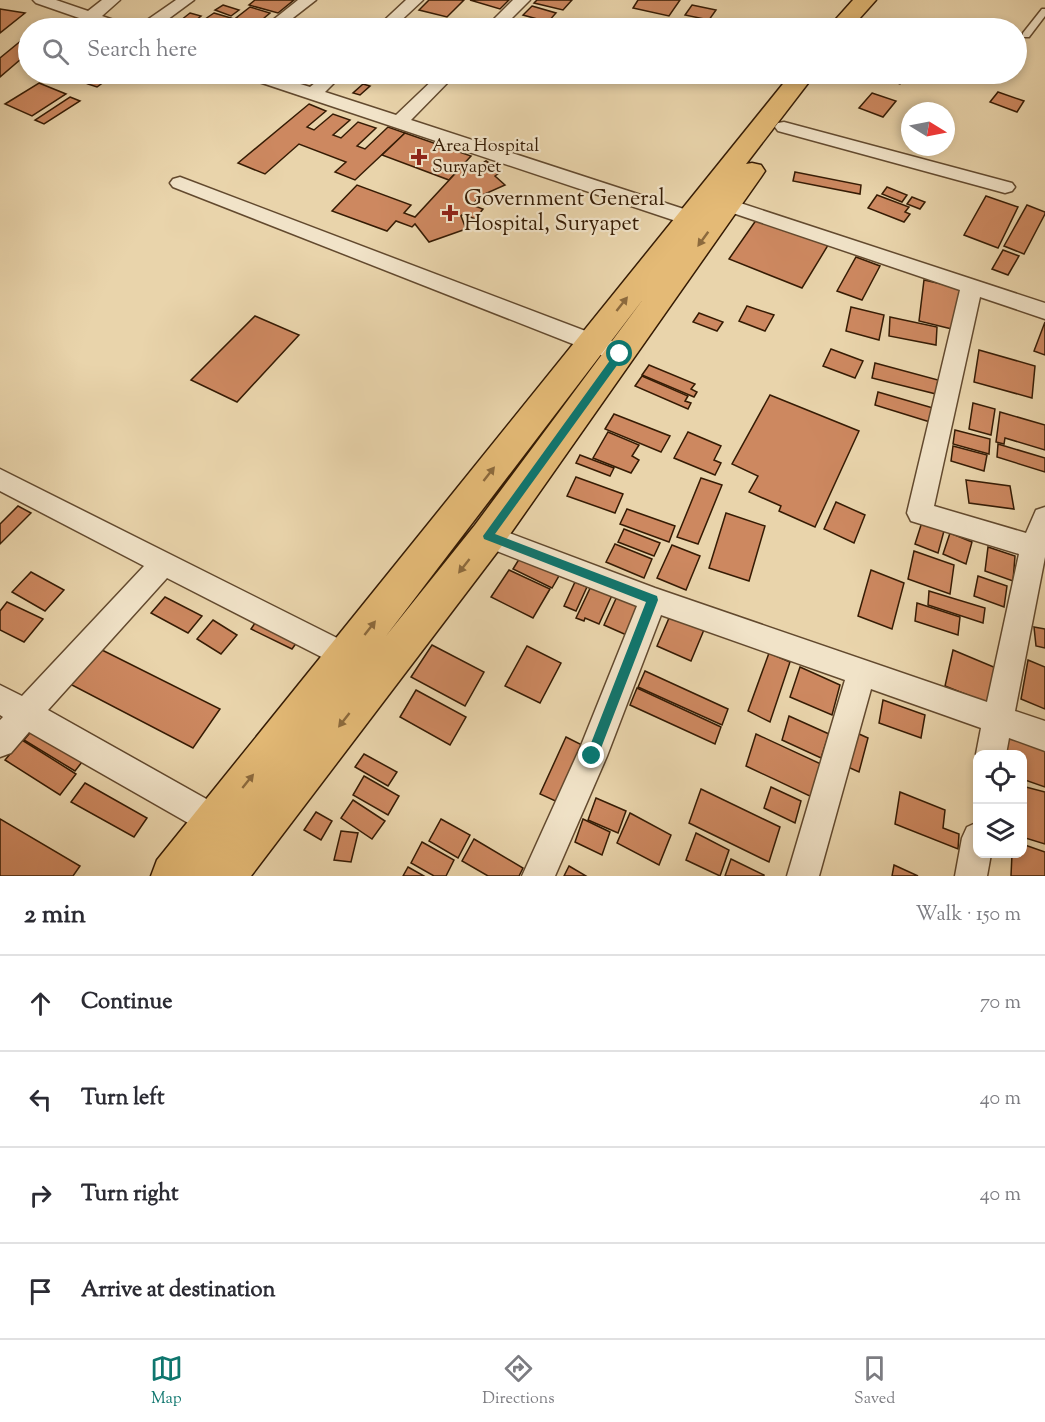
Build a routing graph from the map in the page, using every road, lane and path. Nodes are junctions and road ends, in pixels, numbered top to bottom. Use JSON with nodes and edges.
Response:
{"nodes":[{"id":1,"x":41,"y":0,"type":"edge"},
{"id":2,"x":112,"y":0,"type":"edge"},
{"id":3,"x":186,"y":0,"type":"edge"},
{"id":4,"x":308,"y":0,"type":"edge"},
{"id":5,"x":415,"y":0,"type":"edge"},
{"id":6,"x":522,"y":0,"type":"edge"},
{"id":7,"x":865,"y":0,"type":"edge"},
{"id":8,"x":885,"y":0,"type":"edge"},
{"id":9,"x":1045,"y":11,"type":"edge"},
{"id":10,"x":90,"y":17,"type":"junction"},
{"id":11,"x":93,"y":18,"type":"edge"},
{"id":12,"x":160,"y":18,"type":"edge"},
{"id":13,"x":284,"y":18,"type":"edge"},
{"id":14,"x":395,"y":18,"type":"edge"},
{"id":15,"x":503,"y":18,"type":"edge"},
{"id":16,"x":848,"y":18,"type":"edge"},
{"id":17,"x":869,"y":18,"type":"edge"},
{"id":18,"x":1027,"y":34,"type":"edge"},
{"id":19,"x":283,"y":84,"type":"edge"},
{"id":20,"x":324,"y":84,"type":"edge"},
{"id":21,"x":438,"y":84,"type":"edge"},
{"id":22,"x":795,"y":84,"type":"edge"},
{"id":23,"x":817,"y":84,"type":"edge"},
{"id":24,"x":313,"y":94,"type":"junction"},
{"id":25,"x":398,"y":123,"type":"junction"},
{"id":26,"x":784,"y":127,"type":"junction"},
{"id":27,"x":180,"y":183,"type":"dead end"},
{"id":28,"x":1005,"y":187,"type":"dead end"},
{"id":29,"x":728,"y":205,"type":"junction"},
{"id":30,"x":689,"y":218,"type":"junction"},
{"id":31,"x":972,"y":286,"type":"junction"},
{"id":32,"x":1045,"y":311,"type":"edge"},
{"id":33,"x":606,"y":348,"type":"junction"},
{"id":34,"x":0,"y":479,"type":"edge"},
{"id":35,"x":1045,"y":518,"type":"edge"},
{"id":36,"x":488,"y":536,"type":"junction"},
{"id":37,"x":1034,"y":547,"type":"junction"},
{"id":38,"x":163,"y":563,"type":"junction"},
{"id":39,"x":653,"y":600,"type":"junction"},
{"id":40,"x":347,"y":657,"type":"junction"},
{"id":41,"x":861,"y":674,"type":"junction"},
{"id":42,"x":13,"y":706,"type":"edge"},
{"id":43,"x":997,"y":720,"type":"junction"},
{"id":44,"x":1045,"y":736,"type":"edge"},
{"id":45,"x":0,"y":742,"type":"edge"},
{"id":46,"x":992,"y":750,"type":"edge"},
{"id":47,"x":215,"y":821,"type":"junction"},
{"id":48,"x":974,"y":858,"type":"edge"},
{"id":49,"x":173,"y":876,"type":"edge"},
{"id":50,"x":223,"y":876,"type":"edge"},
{"id":51,"x":538,"y":876,"type":"edge"},
{"id":52,"x":804,"y":876,"type":"edge"},
{"id":53,"x":971,"y":876,"type":"edge"}],
"edges":[{"from":1,"to":10,"type":"street"},
{"from":2,"to":10,"type":"street"},
{"from":3,"to":12,"type":"street"},
{"from":4,"to":13,"type":"street"},
{"from":5,"to":14,"type":"street"},
{"from":6,"to":15,"type":"street"},
{"from":7,"to":16,"type":"main road"},
{"from":8,"to":17,"type":"main road"},
{"from":9,"to":18,"type":"lane"},
{"from":10,"to":11,"type":"street"},
{"from":19,"to":24,"type":"street"},
{"from":20,"to":24,"type":"street"},
{"from":21,"to":25,"type":"street"},
{"from":22,"to":30,"type":"main road"},
{"from":23,"to":26,"type":"main road"},
{"from":24,"to":25,"type":"street"},
{"from":25,"to":30,"type":"street"},
{"from":26,"to":28,"type":"street"},
{"from":26,"to":29,"type":"main road"},
{"from":27,"to":33,"type":"street"},
{"from":29,"to":31,"type":"street"},
{"from":29,"to":33,"type":"main road","one_way":true},
{"from":33,"to":30,"type":"main road","one_way":true},
{"from":31,"to":32,"type":"street"},
{"from":31,"to":37,"type":"street"},
{"from":33,"to":36,"type":"main road"},
{"from":40,"to":33,"type":"main road","one_way":true},
{"from":34,"to":38,"type":"street"},
{"from":35,"to":37,"type":"street"},
{"from":36,"to":39,"type":"street"},
{"from":36,"to":50,"type":"main road","one_way":true},
{"from":37,"to":43,"type":"street"},
{"from":38,"to":40,"type":"street"},
{"from":38,"to":42,"type":"street"},
{"from":39,"to":41,"type":"street"},
{"from":39,"to":51,"type":"street"},
{"from":47,"to":40,"type":"main road","one_way":true},
{"from":41,"to":43,"type":"street"},
{"from":41,"to":52,"type":"street"},
{"from":42,"to":45,"type":"street"},
{"from":42,"to":47,"type":"street"},
{"from":43,"to":44,"type":"street"},
{"from":43,"to":46,"type":"street"},
{"from":47,"to":49,"type":"main road"},
{"from":48,"to":53,"type":"street"}]}
